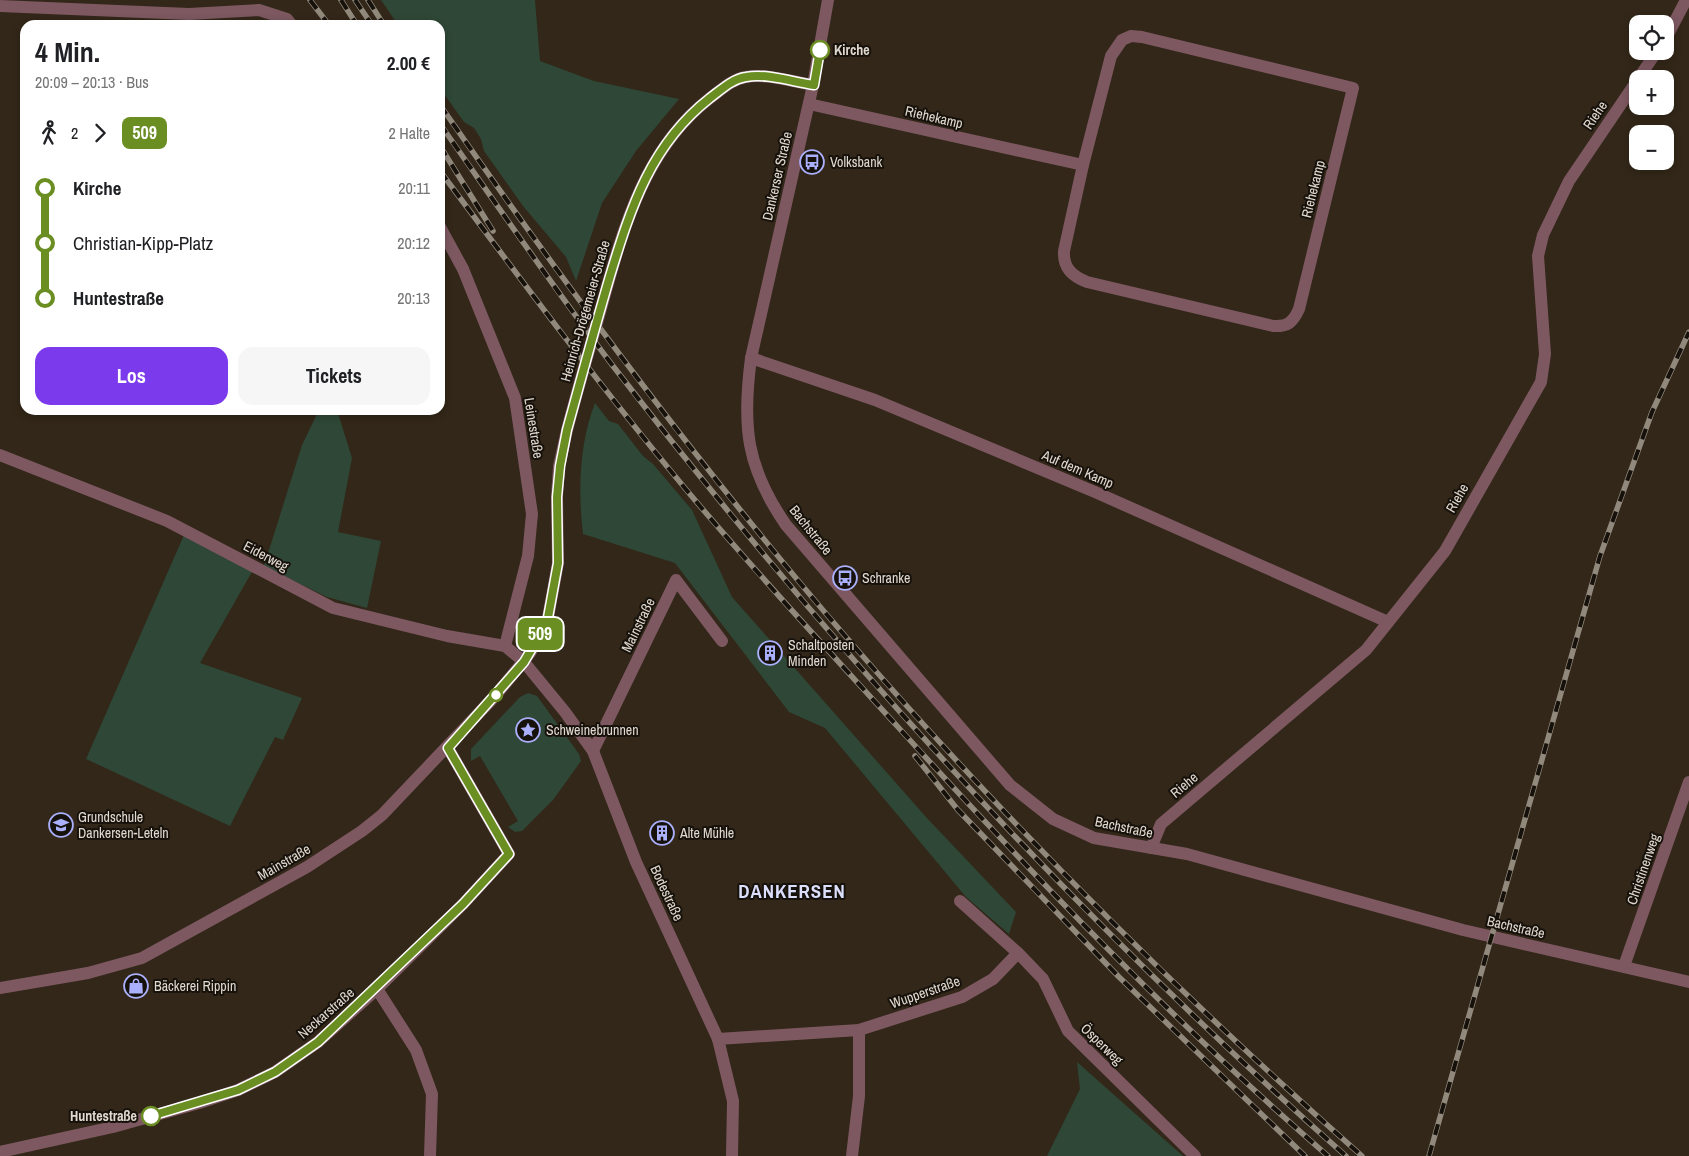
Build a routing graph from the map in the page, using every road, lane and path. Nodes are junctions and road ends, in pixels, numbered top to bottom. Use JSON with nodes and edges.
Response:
{"nodes":[{"id":1,"x":828,"y":0,"type":"edge"},
{"id":2,"x":1686,"y":0,"type":"edge"},
{"id":3,"x":0,"y":6,"type":"edge"},
{"id":4,"x":288,"y":20,"type":"edge"},
{"id":5,"x":1674,"y":23,"type":"edge"},
{"id":6,"x":1651,"y":60,"type":"edge"},
{"id":7,"x":814,"y":85,"type":"junction"},
{"id":8,"x":809,"y":104,"type":"junction"},
{"id":9,"x":1083,"y":165,"type":"junction"},
{"id":10,"x":445,"y":236,"type":"edge"},
{"id":11,"x":751,"y":358,"type":"junction"},
{"id":12,"x":0,"y":455,"type":"edge"},
{"id":13,"x":1388,"y":622,"type":"junction"},
{"id":14,"x":722,"y":642,"type":"dead end"},
{"id":15,"x":505,"y":646,"type":"junction"},
{"id":16,"x":524,"y":662,"type":"junction"},
{"id":17,"x":448,"y":748,"type":"junction"},
{"id":18,"x":593,"y":752,"type":"junction"},
{"id":19,"x":1689,"y":782,"type":"edge"},
{"id":20,"x":1150,"y":848,"type":"junction"},
{"id":21,"x":960,"y":901,"type":"dead end"},
{"id":22,"x":1018,"y":953,"type":"junction"},
{"id":23,"x":1624,"y":966,"type":"junction"},
{"id":24,"x":1689,"y":982,"type":"edge"},
{"id":25,"x":0,"y":988,"type":"edge"},
{"id":26,"x":377,"y":988,"type":"junction"},
{"id":27,"x":859,"y":1030,"type":"junction"},
{"id":28,"x":718,"y":1039,"type":"junction"},
{"id":29,"x":0,"y":1152,"type":"edge"},
{"id":30,"x":430,"y":1156,"type":"edge"},
{"id":31,"x":732,"y":1156,"type":"edge"},
{"id":32,"x":852,"y":1156,"type":"edge"},
{"id":33,"x":1195,"y":1156,"type":"edge"}],
"edges":[{"from":1,"to":7,"type":"street","name":"Dankerser Straße"},
{"from":2,"to":5,"type":"street"},
{"from":3,"to":4,"type":"street"},
{"from":6,"to":13,"type":"street","name":"Riehe"},
{"from":7,"to":8,"type":"street","name":"Dankerser Straße"},
{"from":7,"to":16,"type":"street","name":"Heinrich-Drögemeier-Straße"},
{"from":8,"to":9,"type":"street","name":"Riehekamp"},
{"from":8,"to":11,"type":"street","name":"Dankerser Straße"},
{"from":9,"to":9,"type":"street","name":"Riehekamp"},
{"from":10,"to":15,"type":"street","name":"Leinestraße"},
{"from":11,"to":13,"type":"street","name":"Auf dem Kamp"},
{"from":11,"to":20,"type":"street","name":"Bachstraße"},
{"from":12,"to":15,"type":"street","name":"Eiderweg"},
{"from":13,"to":20,"type":"street","name":"Riehe"},
{"from":14,"to":18,"type":"street","name":"Mainstraße"},
{"from":15,"to":16,"type":"street"},
{"from":16,"to":17,"type":"street","name":"Mainstraße"},
{"from":16,"to":18,"type":"street","name":"Bodestraße"},
{"from":17,"to":25,"type":"street","name":"Mainstraße"},
{"from":17,"to":26,"type":"street","name":"Neckarstraße"},
{"from":18,"to":28,"type":"street","name":"Bodestraße"},
{"from":19,"to":23,"type":"street","name":"Christinenweg"},
{"from":20,"to":23,"type":"street","name":"Bachstraße"},
{"from":21,"to":22,"type":"street","name":"Ösperweg"},
{"from":22,"to":27,"type":"street","name":"Wupperstraße"},
{"from":22,"to":33,"type":"street","name":"Ösperweg"},
{"from":23,"to":24,"type":"street","name":"Bachstraße"},
{"from":26,"to":29,"type":"street","name":"Neckarstraße"},
{"from":26,"to":30,"type":"street"},
{"from":27,"to":28,"type":"street","name":"Wupperstraße"},
{"from":27,"to":32,"type":"street"},
{"from":28,"to":31,"type":"street","name":"Bodestraße"}]}
